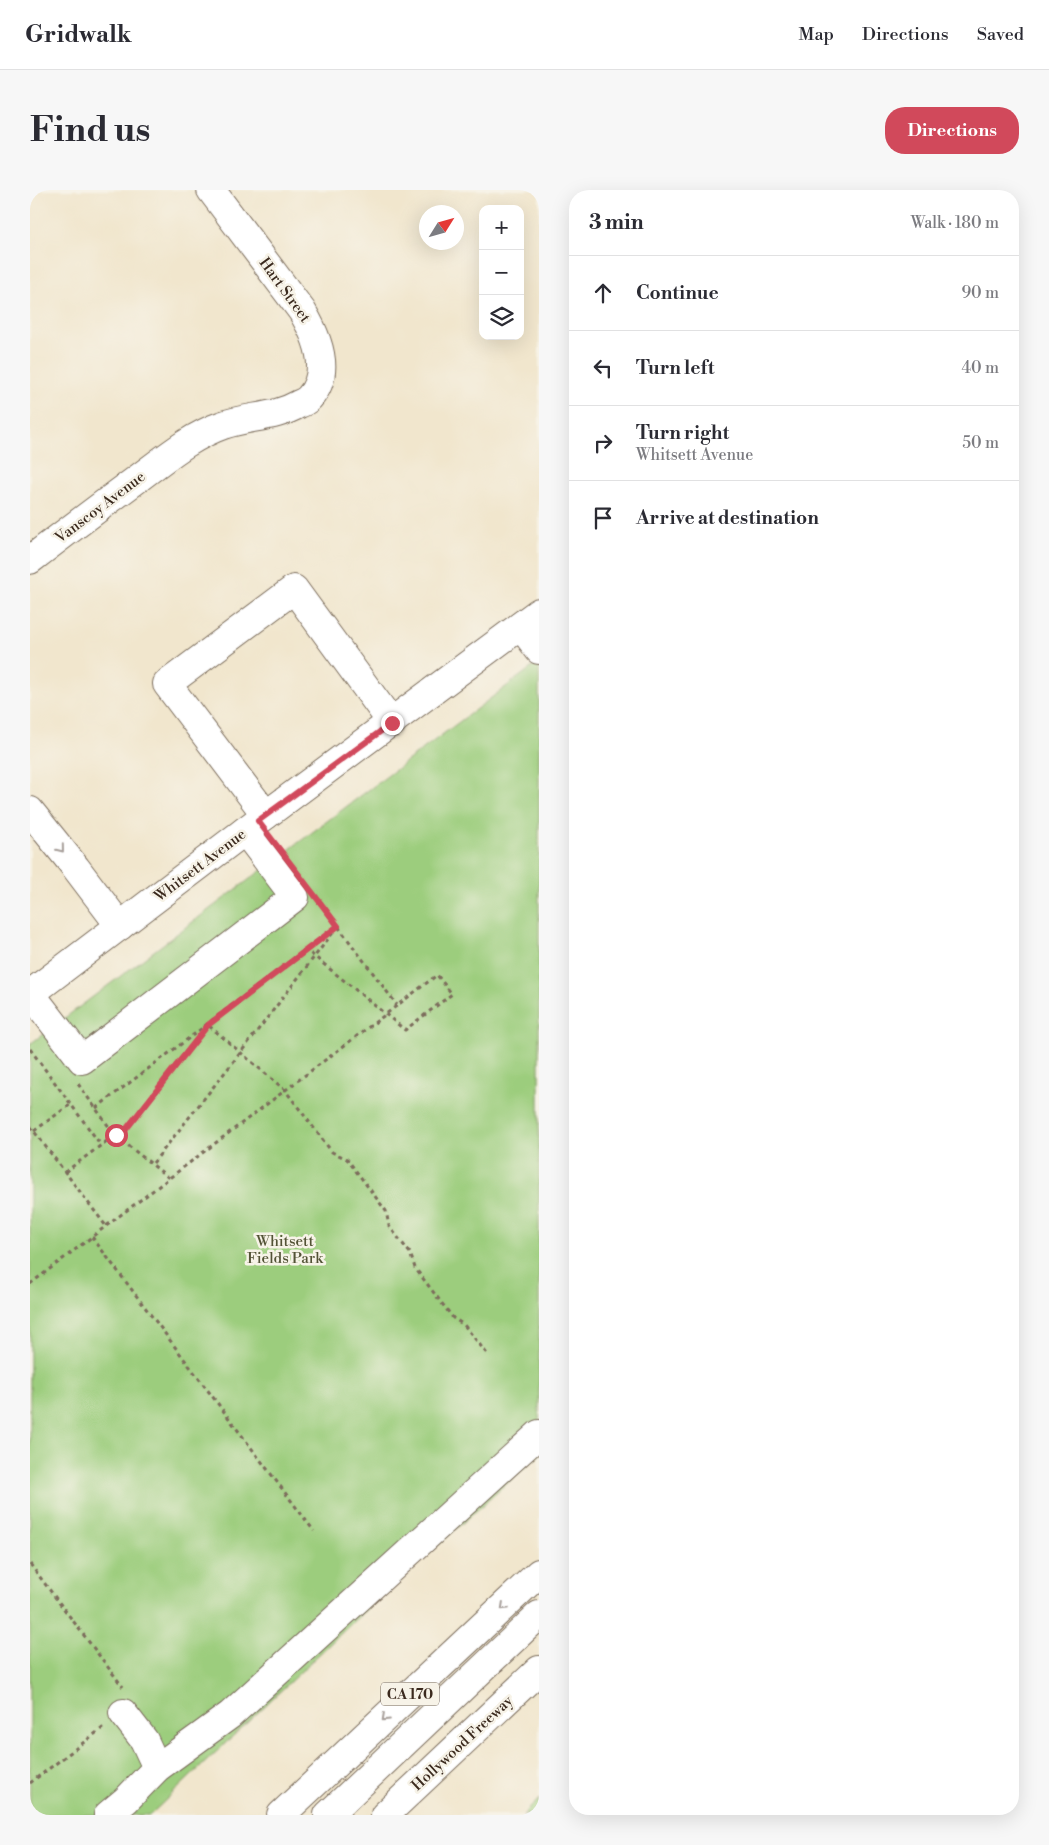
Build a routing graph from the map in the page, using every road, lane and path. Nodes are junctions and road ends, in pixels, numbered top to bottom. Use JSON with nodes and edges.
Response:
{"nodes":[{"id":1,"x":211,"y":190,"type":"edge"},
{"id":2,"x":170,"y":454,"type":"joint"},
{"id":3,"x":30,"y":560,"type":"edge"},
{"id":4,"x":530,"y":619,"type":"edge"},
{"id":5,"x":539,"y":650,"type":"edge"},
{"id":6,"x":392,"y":723,"type":"junction"},
{"id":7,"x":30,"y":811,"type":"edge"},
{"id":8,"x":256,"y":823,"type":"junction"},
{"id":9,"x":315,"y":896,"type":"dead end"},
{"id":10,"x":120,"y":926,"type":"junction"},
{"id":11,"x":338,"y":926,"type":"junction"},
{"id":12,"x":306,"y":950,"type":"junction"},
{"id":13,"x":315,"y":957,"type":"junction"},
{"id":14,"x":30,"y":994,"type":"edge"},
{"id":15,"x":398,"y":1005,"type":"junction"},
{"id":16,"x":386,"y":1014,"type":"junction"},
{"id":17,"x":208,"y":1025,"type":"junction"},
{"id":18,"x":30,"y":1050,"type":"edge"},
{"id":19,"x":241,"y":1052,"type":"junction"},
{"id":20,"x":74,"y":1078,"type":"dead end"},
{"id":21,"x":285,"y":1090,"type":"junction"},
{"id":22,"x":70,"y":1104,"type":"junction"},
{"id":23,"x":96,"y":1108,"type":"junction"},
{"id":24,"x":30,"y":1126,"type":"edge"},
{"id":25,"x":34,"y":1131,"type":"junction"},
{"id":26,"x":116,"y":1135,"type":"junction"},
{"id":27,"x":120,"y":1137,"type":"junction"},
{"id":28,"x":101,"y":1145,"type":"junction"},
{"id":29,"x":153,"y":1163,"type":"junction"},
{"id":30,"x":65,"y":1172,"type":"junction"},
{"id":31,"x":169,"y":1178,"type":"junction"},
{"id":32,"x":106,"y":1226,"type":"junction"},
{"id":33,"x":92,"y":1237,"type":"junction"},
{"id":34,"x":30,"y":1284,"type":"edge"},
{"id":35,"x":488,"y":1355,"type":"dead end"},
{"id":36,"x":539,"y":1434,"type":"edge"},
{"id":37,"x":314,"y":1531,"type":"dead end"},
{"id":38,"x":30,"y":1564,"type":"edge"},
{"id":39,"x":539,"y":1573,"type":"edge"},
{"id":40,"x":539,"y":1615,"type":"edge"},
{"id":41,"x":539,"y":1638,"type":"edge"},
{"id":42,"x":534,"y":1677,"type":"edge"},
{"id":43,"x":124,"y":1701,"type":"junction"},
{"id":44,"x":157,"y":1768,"type":"junction"},
{"id":45,"x":30,"y":1783,"type":"edge"},
{"id":46,"x":108,"y":1815,"type":"edge"},
{"id":47,"x":282,"y":1815,"type":"edge"},
{"id":48,"x":328,"y":1815,"type":"edge"},
{"id":49,"x":352,"y":1815,"type":"edge"},
{"id":50,"x":385,"y":1815,"type":"edge"}],
"edges":[{"from":1,"to":2,"type":"main road","name":"Hart Street"},
{"from":2,"to":3,"type":"main road","name":"Vanscoy Avenue"},
{"from":4,"to":5,"type":"main road"},
{"from":4,"to":6,"type":"main road","name":"Whitsett Avenue"},
{"from":6,"to":8,"type":"main road","name":"Whitsett Avenue"},
{"from":6,"to":8,"type":"main road"},
{"from":7,"to":10,"type":"main road","one_way":true},
{"from":8,"to":10,"type":"main road","name":"Whitsett Avenue"},
{"from":8,"to":14,"type":"main road"},
{"from":9,"to":11,"type":"path"},
{"from":10,"to":14,"type":"main road","name":"Whitsett Avenue"},
{"from":11,"to":12,"type":"path"},
{"from":11,"to":13,"type":"path"},
{"from":11,"to":15,"type":"path"},
{"from":12,"to":13,"type":"path"},
{"from":12,"to":17,"type":"path"},
{"from":13,"to":16,"type":"path"},
{"from":13,"to":19,"type":"path"},
{"from":15,"to":16,"type":"path"},
{"from":15,"to":16,"type":"path"},
{"from":16,"to":21,"type":"path"},
{"from":17,"to":19,"type":"path"},
{"from":17,"to":23,"type":"path"},
{"from":17,"to":27,"type":"path"},
{"from":18,"to":22,"type":"path"},
{"from":19,"to":21,"type":"path"},
{"from":19,"to":29,"type":"path"},
{"from":20,"to":23,"type":"path"},
{"from":21,"to":31,"type":"path"},
{"from":21,"to":35,"type":"path"},
{"from":22,"to":25,"type":"path"},
{"from":22,"to":28,"type":"path"},
{"from":23,"to":26,"type":"path"},
{"from":24,"to":25,"type":"path"},
{"from":25,"to":30,"type":"path"},
{"from":26,"to":27,"type":"path"},
{"from":26,"to":28,"type":"path"},
{"from":27,"to":29,"type":"path"},
{"from":28,"to":30,"type":"path"},
{"from":29,"to":31,"type":"path"},
{"from":30,"to":32,"type":"path"},
{"from":31,"to":32,"type":"path"},
{"from":32,"to":33,"type":"path"},
{"from":33,"to":34,"type":"path"},
{"from":33,"to":37,"type":"path"},
{"from":36,"to":44,"type":"main road"},
{"from":38,"to":43,"type":"path"},
{"from":39,"to":47,"type":"main road","number":"CA 170","one_way":true},
{"from":40,"to":48,"type":"main road"},
{"from":41,"to":49,"type":"main road"},
{"from":42,"to":50,"type":"main road","name":"Hollywood Freeway"},
{"from":43,"to":44,"type":"main road"},
{"from":43,"to":45,"type":"path"},
{"from":44,"to":46,"type":"main road"}]}
